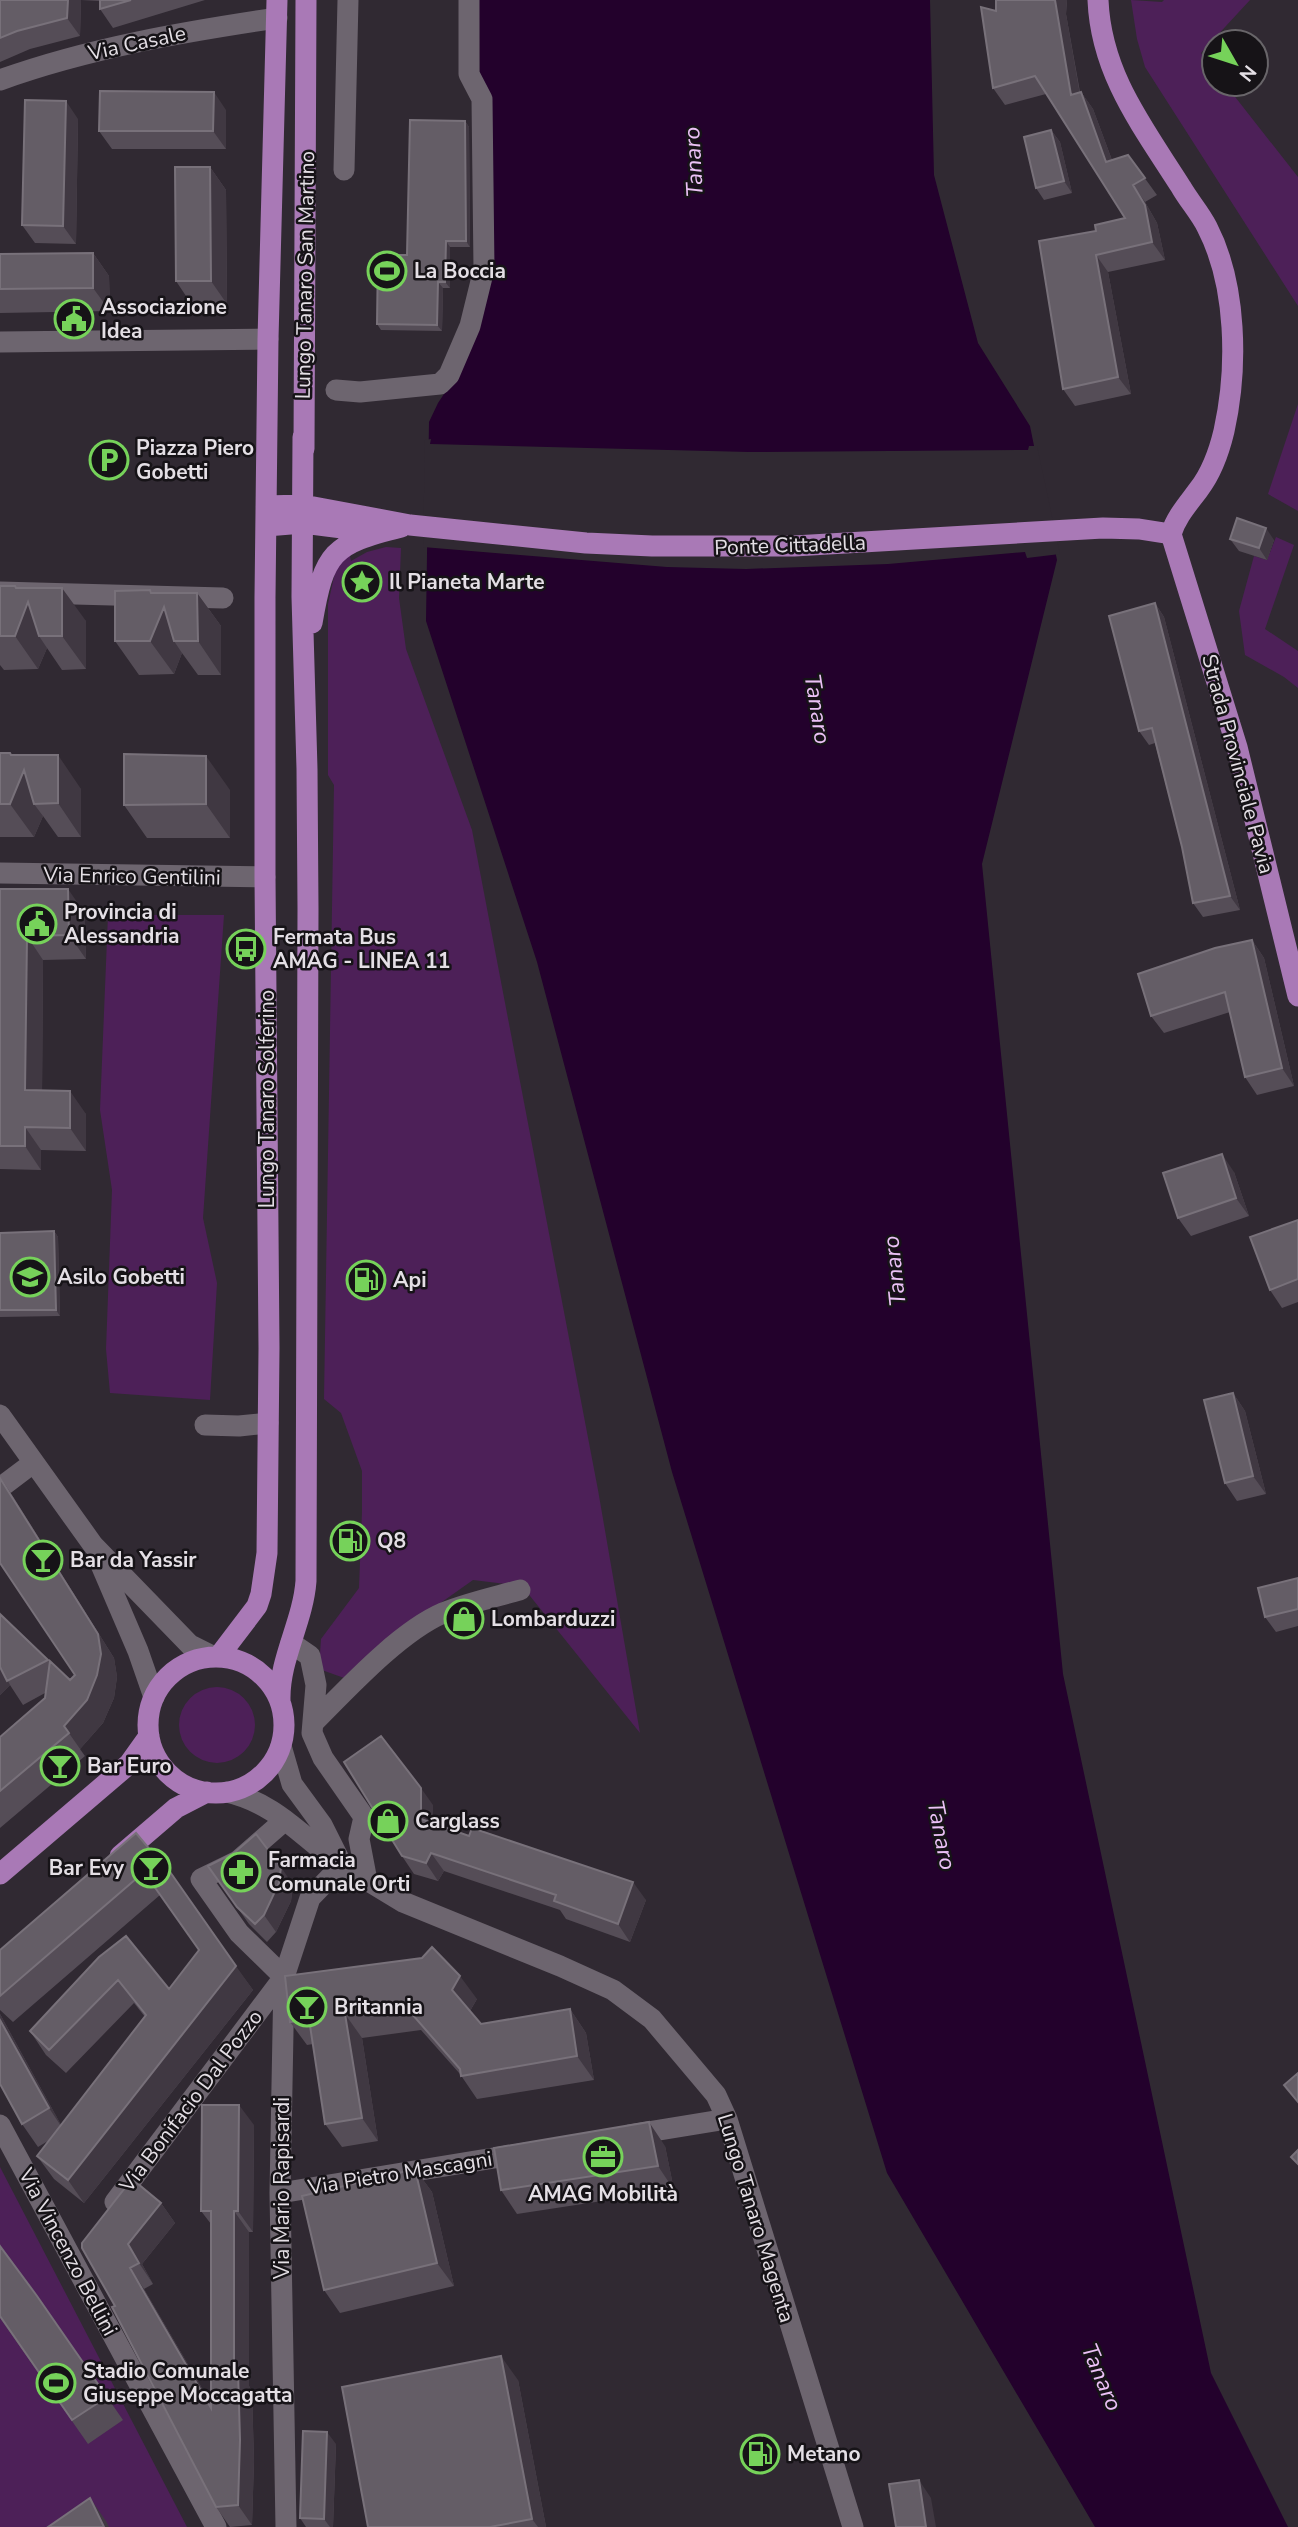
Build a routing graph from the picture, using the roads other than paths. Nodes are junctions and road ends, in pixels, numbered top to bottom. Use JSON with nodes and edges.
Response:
{"nodes":[{"id":1,"x":306,"y":0,"type":"edge"},
{"id":2,"x":348,"y":0,"type":"edge"},
{"id":3,"x":469,"y":0,"type":"edge"},
{"id":4,"x":1098,"y":0,"type":"edge"},
{"id":5,"x":277,"y":9,"type":"edge"},
{"id":6,"x":0,"y":80,"type":"edge"},
{"id":7,"x":344,"y":170,"type":"dead end"},
{"id":8,"x":268,"y":339,"type":"junction"},
{"id":9,"x":0,"y":342,"type":"edge"},
{"id":10,"x":268,"y":387,"type":"joint"},
{"id":11,"x":336,"y":390,"type":"dead end"},
{"id":12,"x":303,"y":437,"type":"junction"},
{"id":13,"x":303,"y":514,"type":"junction"},
{"id":14,"x":266,"y":516,"type":"junction"},
{"id":15,"x":373,"y":524,"type":"junction"},
{"id":16,"x":1171,"y":534,"type":"junction"},
{"id":17,"x":0,"y":592,"type":"edge"},
{"id":18,"x":223,"y":598,"type":"dead end"},
{"id":19,"x":306,"y":691,"type":"junction"},
{"id":20,"x":0,"y":873,"type":"edge"},
{"id":21,"x":265,"y":877,"type":"junction"},
{"id":22,"x":1298,"y":996,"type":"edge"},
{"id":23,"x":0,"y":1415,"type":"edge"},
{"id":24,"x":268,"y":1423,"type":"junction"},
{"id":25,"x":205,"y":1425,"type":"dead end"},
{"id":26,"x":33,"y":1463,"type":"junction"},
{"id":27,"x":0,"y":1488,"type":"edge"},
{"id":28,"x":93,"y":1545,"type":"junction"},
{"id":29,"x":520,"y":1590,"type":"dead end"},
{"id":30,"x":292,"y":1643,"type":"junction"},
{"id":31,"x":215,"y":1656,"type":"junction"},
{"id":32,"x":154,"y":1697,"type":"junction"},
{"id":33,"x":280,"y":1700,"type":"junction"},
{"id":34,"x":313,"y":1723,"type":"junction"},
{"id":35,"x":149,"y":1736,"type":"junction"},
{"id":36,"x":281,"y":1746,"type":"junction"},
{"id":37,"x":217,"y":1792,"type":"junction"},
{"id":38,"x":285,"y":1820,"type":"junction"},
{"id":39,"x":342,"y":1866,"type":"junction"},
{"id":40,"x":104,"y":1870,"type":"edge"},
{"id":41,"x":0,"y":1874,"type":"edge"},
{"id":42,"x":368,"y":1881,"type":"junction"},
{"id":43,"x":284,"y":1977,"type":"junction"},
{"id":44,"x":727,"y":2119,"type":"junction"},
{"id":45,"x":0,"y":2125,"type":"edge"},
{"id":46,"x":605,"y":2139,"type":"edge"},
{"id":47,"x":551,"y":2148,"type":"edge"},
{"id":48,"x":280,"y":2193,"type":"junction"},
{"id":49,"x":105,"y":2216,"type":"edge"},
{"id":50,"x":89,"y":2238,"type":"edge"},
{"id":51,"x":72,"y":2259,"type":"junction"},
{"id":52,"x":215,"y":2527,"type":"edge"},
{"id":53,"x":286,"y":2527,"type":"edge"},
{"id":54,"x":853,"y":2527,"type":"edge"}],
"edges":[{"from":1,"to":12,"type":"main road","name":"Lungo Tanaro San Martino"},
{"from":2,"to":7,"type":"street"},
{"from":3,"to":11,"type":"street"},
{"from":4,"to":16,"type":"main road"},
{"from":5,"to":6,"type":"street","name":"Via Casale"},
{"from":5,"to":8,"type":"main road","name":"Lungo Tanaro San Martino"},
{"from":8,"to":9,"type":"street"},
{"from":8,"to":10,"type":"main road","name":"Lungo Tanaro San Martino"},
{"from":10,"to":14,"type":"main road","name":"Lungo Tanaro Solferino"},
{"from":12,"to":13,"type":"main road","name":"Lungo Tanaro Solferino"},
{"from":12,"to":15,"type":"main road","name":"Lungo Tanaro San Martino"},
{"from":13,"to":14,"type":"main road"},
{"from":13,"to":15,"type":"main road"},
{"from":13,"to":19,"type":"main road","name":"Lungo Tanaro Solferino"},
{"from":14,"to":21,"type":"main road","name":"Lungo Tanaro Solferino"},
{"from":15,"to":16,"type":"main road","name":"Ponte Cittadella"},
{"from":15,"to":19,"type":"main road","name":"Lungo Tanaro Solferino"},
{"from":16,"to":22,"type":"main road","name":"Strada Provinciale Pavia"},
{"from":17,"to":18,"type":"street"},
{"from":19,"to":30,"type":"main road","name":"Lungo Tanaro Solferino"},
{"from":20,"to":21,"type":"street","name":"Via Enrico Gentilini"},
{"from":21,"to":24,"type":"main road","name":"Lungo Tanaro Solferino"},
{"from":23,"to":26,"type":"street"},
{"from":24,"to":25,"type":"street"},
{"from":24,"to":31,"type":"main road","name":"Lungo Tanaro Solferino"},
{"from":26,"to":27,"type":"street"},
{"from":26,"to":28,"type":"street"},
{"from":28,"to":31,"type":"street"},
{"from":28,"to":32,"type":"street"},
{"from":29,"to":34,"type":"street"},
{"from":30,"to":33,"type":"main road","name":"Lungo Tanaro Solferino"},
{"from":30,"to":34,"type":"street"},
{"from":31,"to":32,"type":"main road"},
{"from":31,"to":33,"type":"main road"},
{"from":32,"to":35,"type":"main road"},
{"from":33,"to":36,"type":"main road"},
{"from":34,"to":42,"type":"street"},
{"from":35,"to":37,"type":"main road"},
{"from":35,"to":41,"type":"main road"},
{"from":36,"to":37,"type":"main road"},
{"from":36,"to":39,"type":"street"},
{"from":37,"to":38,"type":"street","name":"Lungo Tanaro Magenta"},
{"from":37,"to":40,"type":"main road"},
{"from":38,"to":39,"type":"street","name":"Lungo Tanaro Magenta"},
{"from":38,"to":43,"type":"street"},
{"from":39,"to":42,"type":"street","name":"Lungo Tanaro Magenta"},
{"from":39,"to":43,"type":"street","name":"Via Mario Rapisardi"},
{"from":42,"to":44,"type":"street","name":"Lungo Tanaro Magenta"},
{"from":43,"to":48,"type":"street","name":"Via Mario Rapisardi"},
{"from":43,"to":49,"type":"street","name":"Via Bonifacio Dal Pozzo"},
{"from":44,"to":46,"type":"street"},
{"from":44,"to":54,"type":"street","name":"Lungo Tanaro Magenta"},
{"from":45,"to":51,"type":"street","name":"Via Vincenzo Bellini"},
{"from":47,"to":48,"type":"street","name":"Via Pietro Mascagni"},
{"from":48,"to":53,"type":"street","name":"Via Mario Rapisardi"},
{"from":50,"to":51,"type":"street"},
{"from":51,"to":52,"type":"street","name":"Via Vincenzo Bellini"}]}
